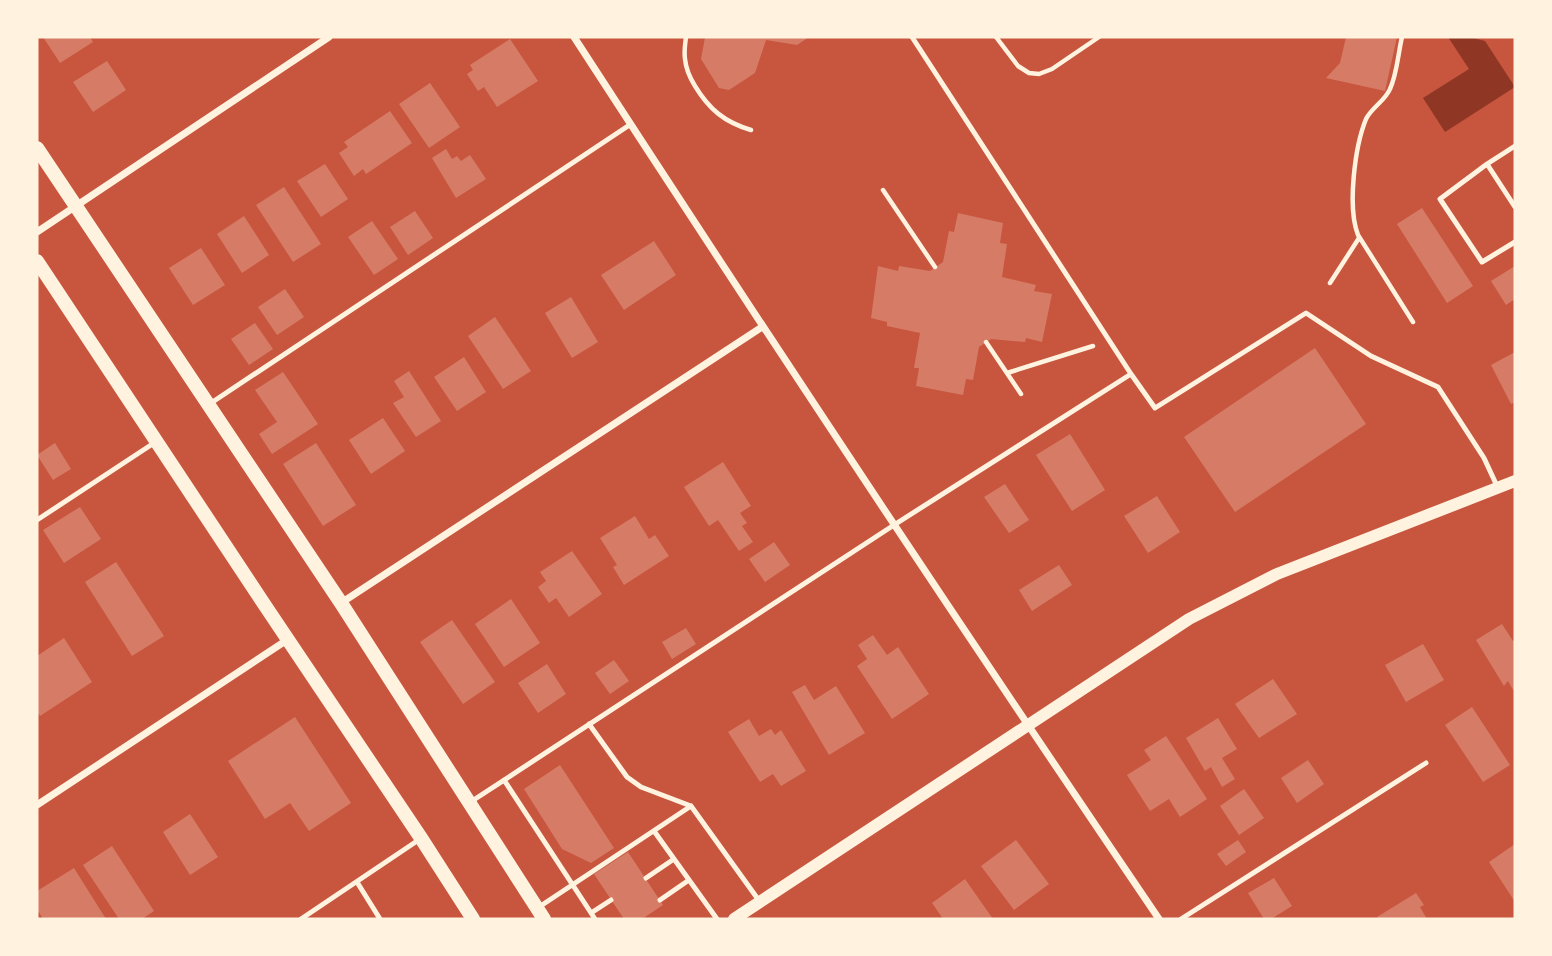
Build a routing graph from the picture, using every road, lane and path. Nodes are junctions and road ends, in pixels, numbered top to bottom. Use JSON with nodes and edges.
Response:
{"nodes":[{"id":1,"x":329,"y":37,"type":"edge"},
{"id":2,"x":575,"y":37,"type":"edge"},
{"id":3,"x":686,"y":37,"type":"edge"},
{"id":4,"x":912,"y":37,"type":"edge"},
{"id":5,"x":996,"y":37,"type":"edge"},
{"id":6,"x":1099,"y":37,"type":"edge"},
{"id":7,"x":1402,"y":37,"type":"edge"},
{"id":8,"x":631,"y":124,"type":"junction"},
{"id":9,"x":751,"y":130,"type":"dead end"},
{"id":10,"x":1515,"y":146,"type":"edge"},
{"id":11,"x":37,"y":148,"type":"edge"},
{"id":12,"x":1487,"y":164,"type":"junction"},
{"id":13,"x":883,"y":190,"type":"dead end"},
{"id":14,"x":75,"y":206,"type":"junction"},
{"id":15,"x":1515,"y":207,"type":"edge"},
{"id":16,"x":37,"y":232,"type":"edge"},
{"id":17,"x":1359,"y":238,"type":"junction"},
{"id":18,"x":1515,"y":242,"type":"edge"},
{"id":19,"x":37,"y":261,"type":"edge"},
{"id":20,"x":935,"y":267,"type":"dead end"},
{"id":21,"x":1330,"y":283,"type":"dead end"},
{"id":22,"x":1413,"y":322,"type":"dead end"},
{"id":23,"x":762,"y":327,"type":"junction"},
{"id":24,"x":986,"y":342,"type":"dead end"},
{"id":25,"x":1097,"y":344,"type":"dead end"},
{"id":26,"x":1007,"y":373,"type":"junction"},
{"id":27,"x":1131,"y":374,"type":"junction"},
{"id":28,"x":1021,"y":394,"type":"dead end"},
{"id":29,"x":209,"y":405,"type":"junction"},
{"id":30,"x":156,"y":442,"type":"junction"},
{"id":31,"x":1514,"y":485,"type":"edge"},
{"id":32,"x":1497,"y":488,"type":"junction"},
{"id":33,"x":37,"y":520,"type":"edge"},
{"id":34,"x":894,"y":525,"type":"junction"},
{"id":35,"x":341,"y":603,"type":"junction"},
{"id":36,"x":287,"y":640,"type":"junction"},
{"id":37,"x":589,"y":724,"type":"junction"},
{"id":38,"x":1027,"y":726,"type":"junction"},
{"id":39,"x":1426,"y":763,"type":"dead end"},
{"id":40,"x":504,"y":780,"type":"junction"},
{"id":41,"x":470,"y":803,"type":"junction"},
{"id":42,"x":37,"y":805,"type":"edge"},
{"id":43,"x":691,"y":806,"type":"junction"},
{"id":44,"x":654,"y":831,"type":"junction"},
{"id":45,"x":421,"y":838,"type":"junction"},
{"id":46,"x":674,"y":859,"type":"junction"},
{"id":47,"x":646,"y":878,"type":"dead end"},
{"id":48,"x":690,"y":880,"type":"junction"},
{"id":49,"x":357,"y":882,"type":"junction"},
{"id":50,"x":572,"y":884,"type":"junction"},
{"id":51,"x":611,"y":900,"type":"dead end"},
{"id":52,"x":660,"y":900,"type":"dead end"},
{"id":53,"x":760,"y":902,"type":"junction"},
{"id":54,"x":541,"y":914,"type":"edge"},
{"id":55,"x":593,"y":916,"type":"edge"},
{"id":56,"x":301,"y":919,"type":"edge"},
{"id":57,"x":380,"y":919,"type":"edge"},
{"id":58,"x":473,"y":919,"type":"edge"},
{"id":59,"x":717,"y":919,"type":"edge"},
{"id":60,"x":734,"y":919,"type":"edge"},
{"id":61,"x":1159,"y":919,"type":"edge"},
{"id":62,"x":1181,"y":919,"type":"edge"}],
"edges":[{"from":1,"to":14,"type":"street"},
{"from":2,"to":8,"type":"street"},
{"from":3,"to":9,"type":"path"},
{"from":4,"to":27,"type":"lane"},
{"from":5,"to":6,"type":"path"},
{"from":7,"to":17,"type":"path"},
{"from":8,"to":23,"type":"street"},
{"from":8,"to":29,"type":"lane"},
{"from":10,"to":12,"type":"lane"},
{"from":11,"to":14,"type":"main road"},
{"from":12,"to":15,"type":"lane"},
{"from":12,"to":18,"type":"lane"},
{"from":13,"to":20,"type":"path"},
{"from":14,"to":16,"type":"street"},
{"from":14,"to":29,"type":"main road"},
{"from":17,"to":21,"type":"path"},
{"from":17,"to":22,"type":"path"},
{"from":19,"to":30,"type":"main road"},
{"from":23,"to":34,"type":"street"},
{"from":23,"to":35,"type":"street"},
{"from":24,"to":26,"type":"path"},
{"from":25,"to":26,"type":"path"},
{"from":26,"to":28,"type":"path"},
{"from":27,"to":32,"type":"lane"},
{"from":27,"to":34,"type":"lane"},
{"from":29,"to":35,"type":"main road"},
{"from":30,"to":33,"type":"lane"},
{"from":30,"to":36,"type":"main road"},
{"from":31,"to":32,"type":"street"},
{"from":32,"to":38,"type":"street"},
{"from":34,"to":37,"type":"lane"},
{"from":34,"to":38,"type":"street"},
{"from":35,"to":41,"type":"main road"},
{"from":36,"to":42,"type":"street"},
{"from":36,"to":45,"type":"main road"},
{"from":37,"to":40,"type":"lane"},
{"from":37,"to":43,"type":"lane"},
{"from":38,"to":53,"type":"street"},
{"from":38,"to":61,"type":"street"},
{"from":39,"to":62,"type":"lane"},
{"from":40,"to":41,"type":"lane"},
{"from":40,"to":50,"type":"lane"},
{"from":41,"to":54,"type":"main road"},
{"from":43,"to":44,"type":"lane"},
{"from":43,"to":53,"type":"lane"},
{"from":44,"to":46,"type":"lane"},
{"from":44,"to":50,"type":"lane"},
{"from":45,"to":49,"type":"lane"},
{"from":45,"to":58,"type":"main road"},
{"from":46,"to":47,"type":"lane"},
{"from":46,"to":48,"type":"lane"},
{"from":48,"to":52,"type":"lane"},
{"from":48,"to":59,"type":"lane"},
{"from":49,"to":56,"type":"lane"},
{"from":49,"to":57,"type":"lane"},
{"from":50,"to":54,"type":"lane"},
{"from":50,"to":55,"type":"lane"},
{"from":51,"to":55,"type":"lane"},
{"from":53,"to":60,"type":"street"}]}
